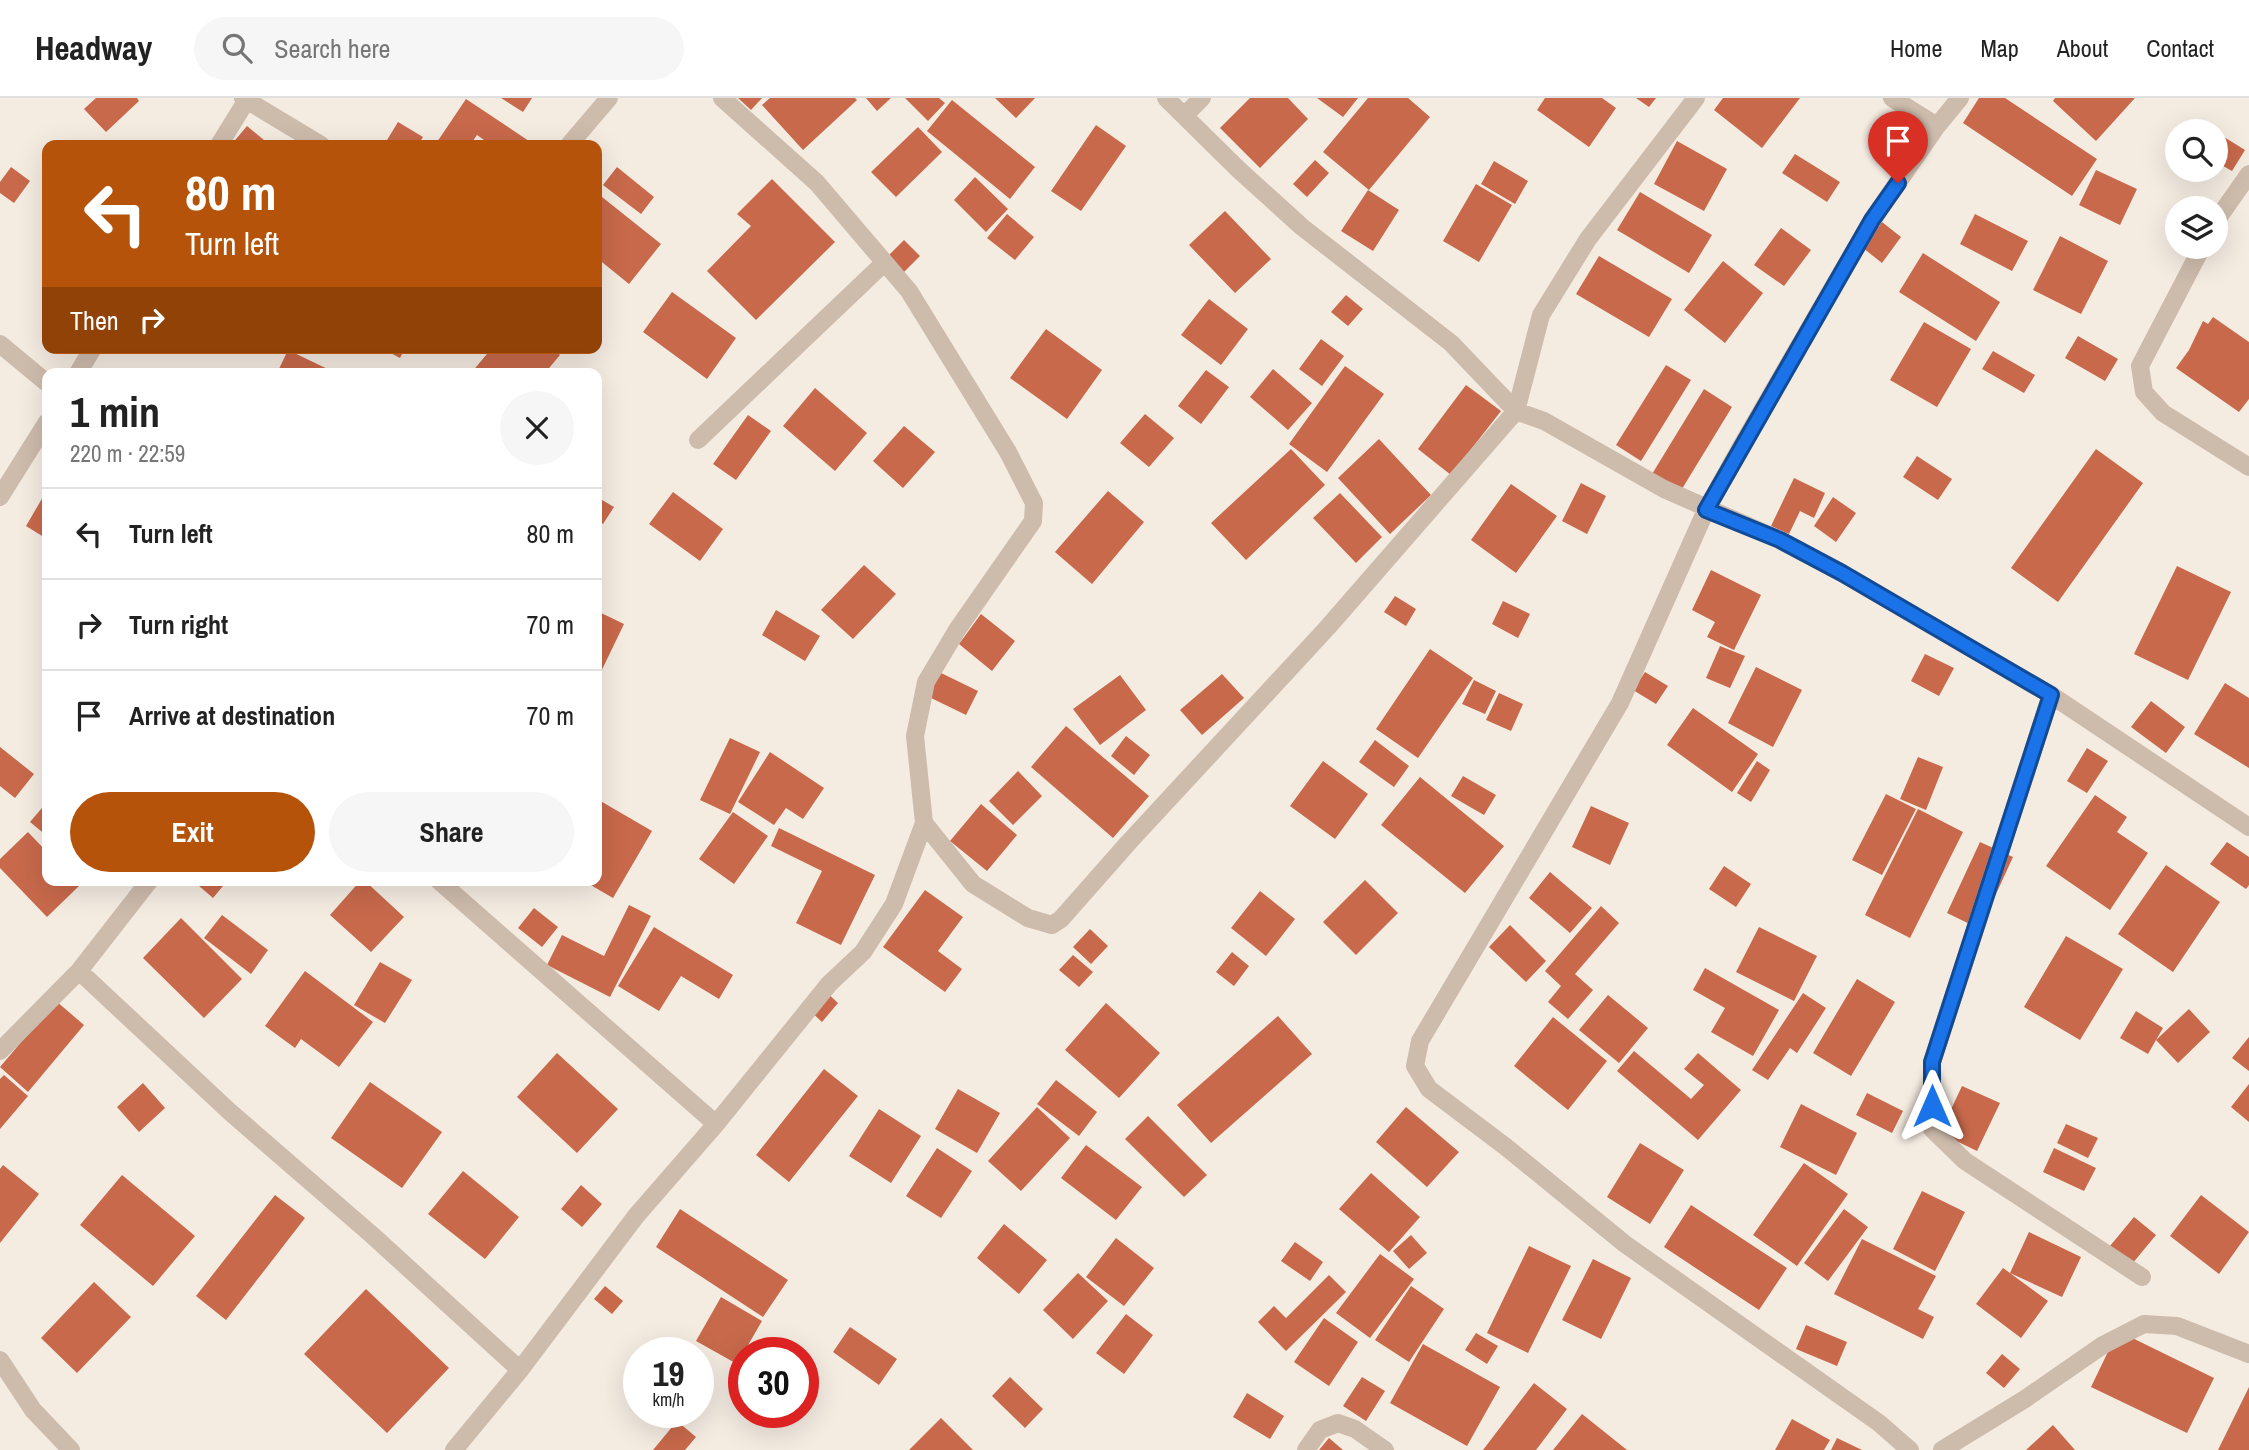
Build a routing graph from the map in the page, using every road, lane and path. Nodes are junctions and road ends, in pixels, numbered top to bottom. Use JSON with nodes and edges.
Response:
{"nodes":[{"id":1,"x":609,"y":98,"type":"edge"},
{"id":2,"x":722,"y":98,"type":"edge"},
{"id":3,"x":1166,"y":98,"type":"edge"},
{"id":4,"x":1202,"y":98,"type":"edge"},
{"id":5,"x":1696,"y":98,"type":"edge"},
{"id":6,"x":1892,"y":98,"type":"edge"},
{"id":7,"x":1960,"y":98,"type":"edge"},
{"id":8,"x":246,"y":99,"type":"edge"},
{"id":9,"x":1184,"y":116,"type":"junction"},
{"id":10,"x":1937,"y":126,"type":"junction"},
{"id":11,"x":222,"y":140,"type":"edge"},
{"id":12,"x":313,"y":140,"type":"edge"},
{"id":13,"x":573,"y":140,"type":"edge"},
{"id":14,"x":2249,"y":174,"type":"edge"},
{"id":15,"x":2228,"y":204,"type":"edge"},
{"id":16,"x":2196,"y":259,"type":"edge"},
{"id":17,"x":884,"y":263,"type":"junction"},
{"id":18,"x":0,"y":344,"type":"edge"},
{"id":19,"x":42,"y":379,"type":"edge"},
{"id":20,"x":1516,"y":411,"type":"junction"},
{"id":21,"x":42,"y":430,"type":"edge"},
{"id":22,"x":698,"y":440,"type":"dead end"},
{"id":23,"x":2249,"y":467,"type":"edge"},
{"id":24,"x":0,"y":498,"type":"edge"},
{"id":25,"x":1706,"y":510,"type":"junction"},
{"id":26,"x":2051,"y":695,"type":"junction"},
{"id":27,"x":924,"y":823,"type":"junction"},
{"id":28,"x":2249,"y":827,"type":"edge"},
{"id":29,"x":145,"y":886,"type":"edge"},
{"id":30,"x":445,"y":886,"type":"edge"},
{"id":31,"x":79,"y":971,"type":"junction"},
{"id":32,"x":0,"y":1051,"type":"edge"},
{"id":33,"x":716,"y":1124,"type":"junction"},
{"id":34,"x":2143,"y":1277,"type":"dead end"},
{"id":35,"x":2249,"y":1354,"type":"edge"},
{"id":36,"x":0,"y":1360,"type":"edge"},
{"id":37,"x":520,"y":1370,"type":"junction"},
{"id":38,"x":71,"y":1450,"type":"edge"},
{"id":39,"x":454,"y":1450,"type":"edge"},
{"id":40,"x":1306,"y":1450,"type":"edge"},
{"id":41,"x":1385,"y":1450,"type":"edge"},
{"id":42,"x":1910,"y":1450,"type":"edge"},
{"id":43,"x":1942,"y":1450,"type":"edge"}],
"edges":[{"from":1,"to":13,"type":"street"},
{"from":2,"to":17,"type":"street"},
{"from":3,"to":9,"type":"street"},
{"from":4,"to":9,"type":"street"},
{"from":5,"to":20,"type":"street"},
{"from":6,"to":10,"type":"street"},
{"from":7,"to":10,"type":"street"},
{"from":8,"to":11,"type":"street"},
{"from":8,"to":12,"type":"street"},
{"from":9,"to":20,"type":"street"},
{"from":10,"to":25,"type":"street"},
{"from":14,"to":15,"type":"street"},
{"from":16,"to":23,"type":"street"},
{"from":17,"to":22,"type":"street"},
{"from":17,"to":27,"type":"street"},
{"from":18,"to":19,"type":"street"},
{"from":20,"to":25,"type":"street"},
{"from":20,"to":27,"type":"street"},
{"from":21,"to":24,"type":"street"},
{"from":25,"to":26,"type":"street"},
{"from":25,"to":42,"type":"street"},
{"from":26,"to":28,"type":"street"},
{"from":26,"to":34,"type":"street"},
{"from":27,"to":33,"type":"street"},
{"from":29,"to":31,"type":"street"},
{"from":30,"to":33,"type":"street"},
{"from":31,"to":32,"type":"street"},
{"from":31,"to":37,"type":"street"},
{"from":33,"to":37,"type":"street"},
{"from":35,"to":43,"type":"street"},
{"from":36,"to":38,"type":"street"},
{"from":37,"to":39,"type":"street"},
{"from":40,"to":41,"type":"street"}]}
